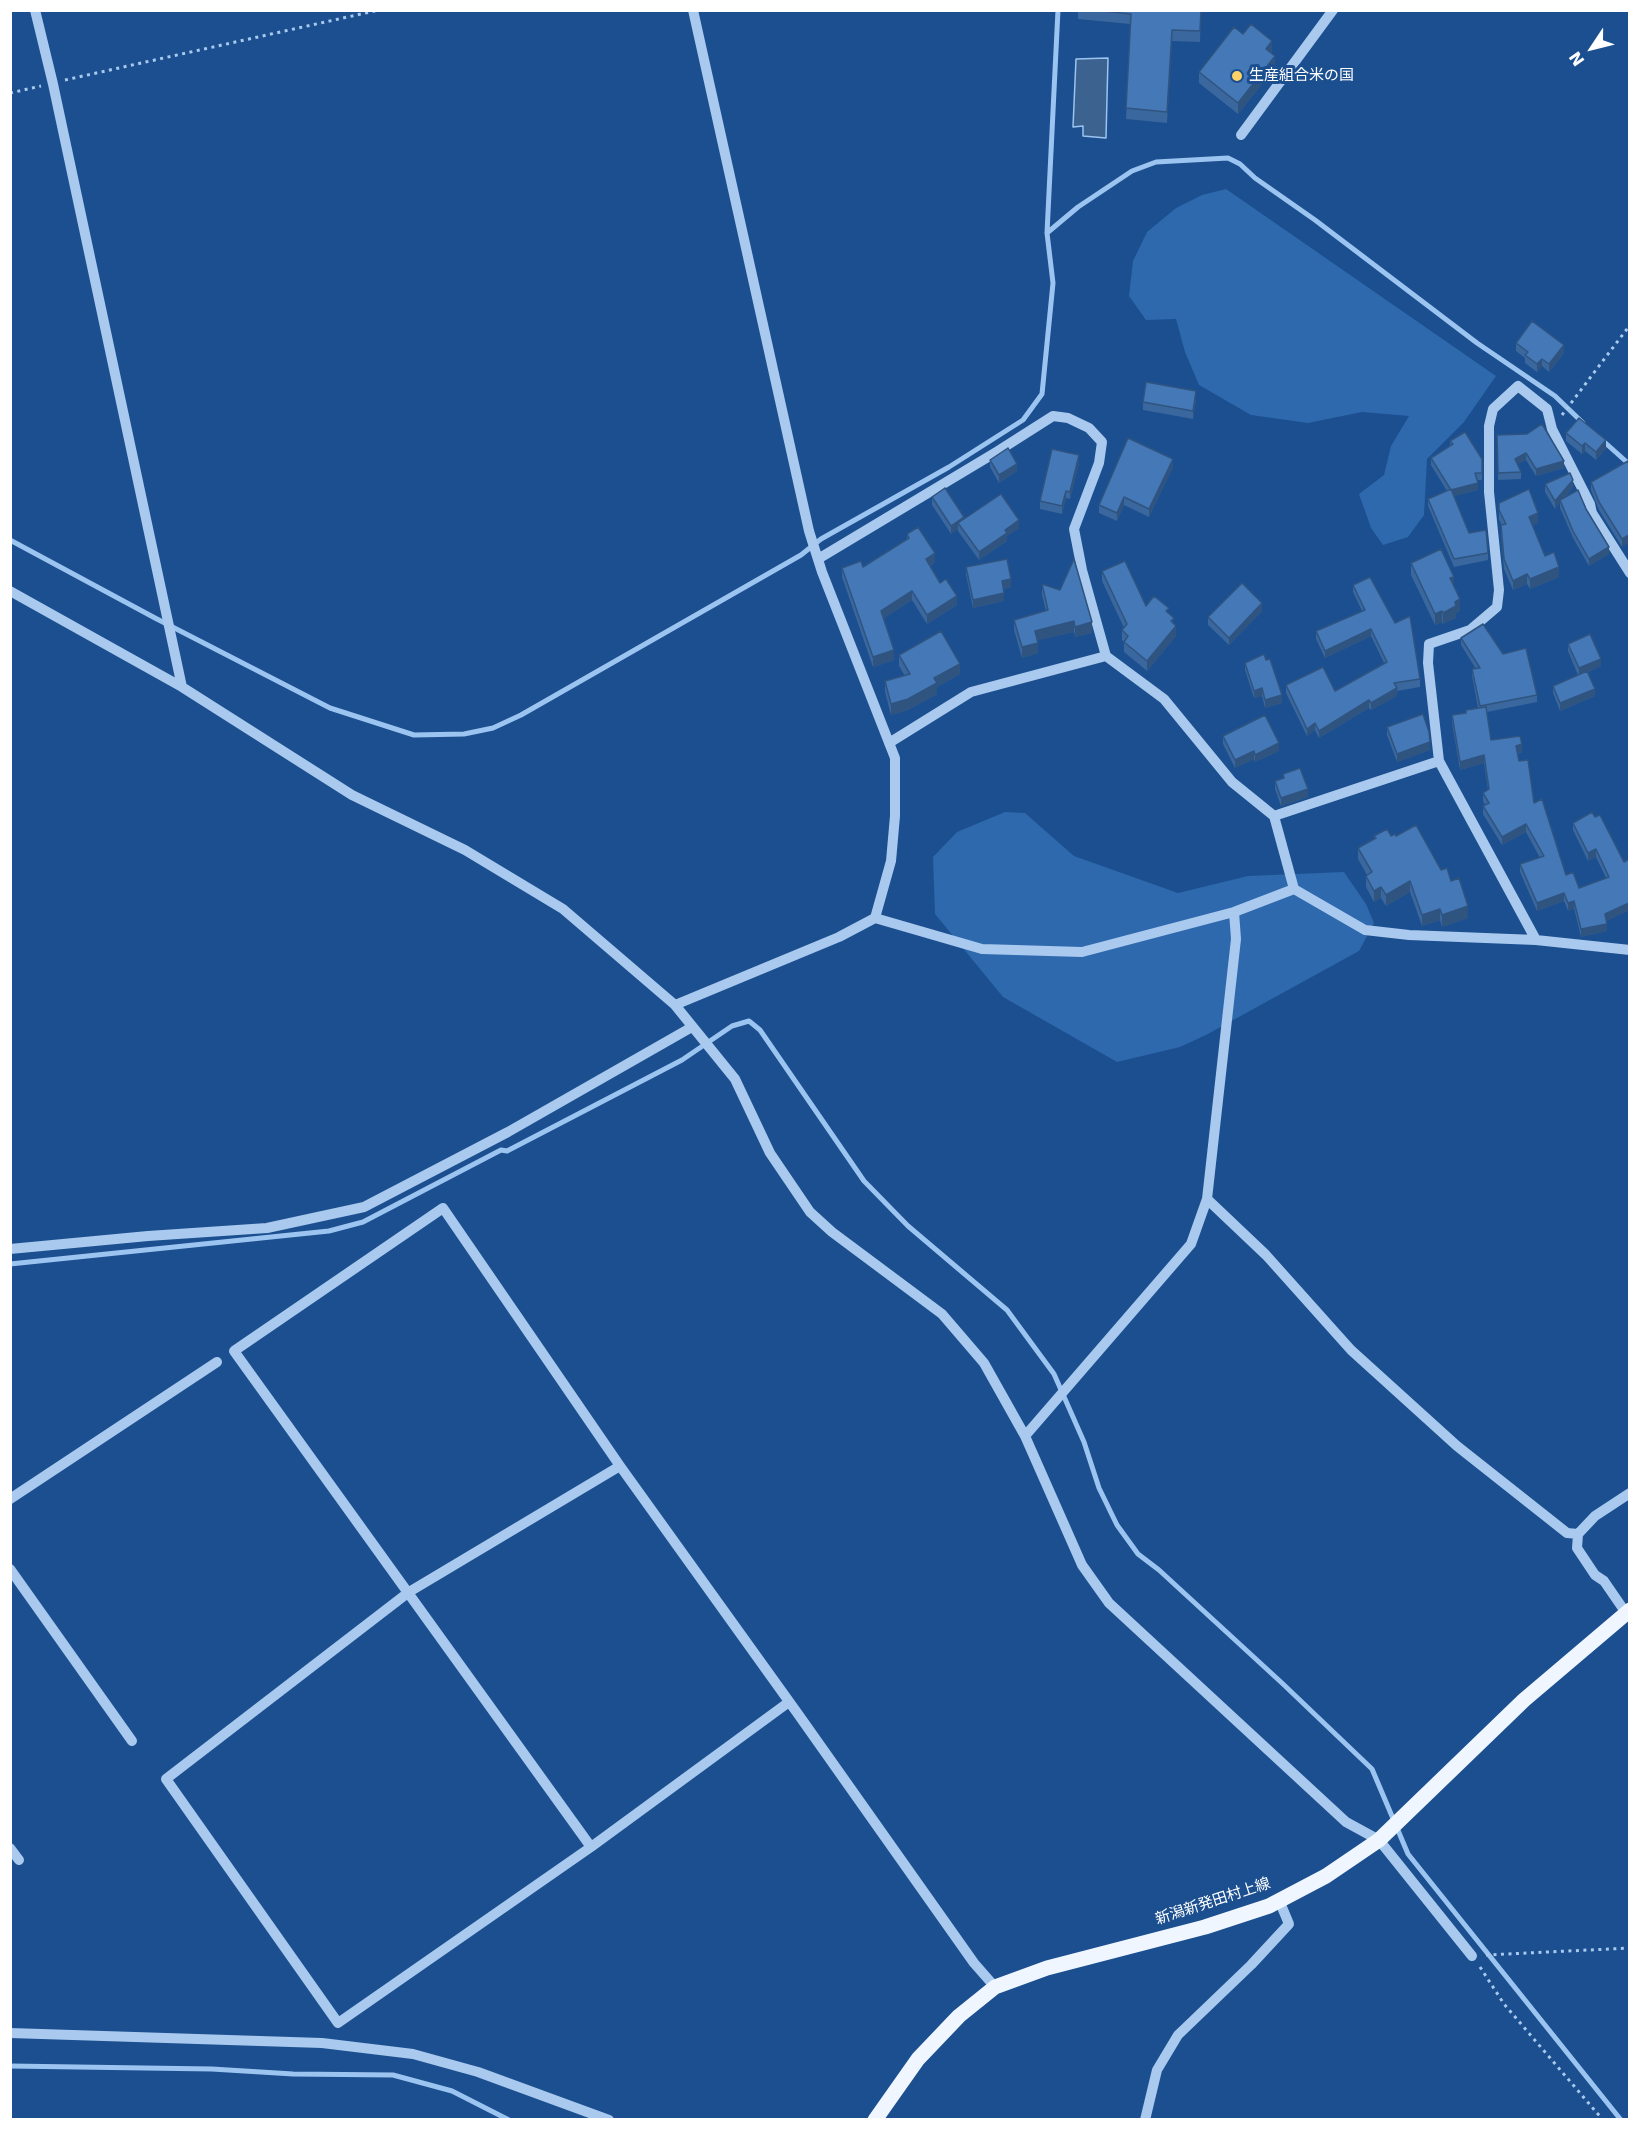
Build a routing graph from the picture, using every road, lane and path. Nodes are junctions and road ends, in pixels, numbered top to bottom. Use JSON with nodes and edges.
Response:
{"nodes":[{"id":1,"x":35,"y":10,"type":"edge"},
{"id":2,"x":379,"y":10,"type":"edge"},
{"id":3,"x":693,"y":10,"type":"edge"},
{"id":4,"x":1333,"y":10,"type":"edge"},
{"id":5,"x":55,"y":82,"type":"dead end"},
{"id":6,"x":44,"y":85,"type":"dead end"},
{"id":7,"x":10,"y":93,"type":"edge"},
{"id":8,"x":1241,"y":135,"type":"dead end"},
{"id":9,"x":1629,"y":325,"type":"edge"},
{"id":10,"x":1552,"y":429,"type":"junction"},
{"id":11,"x":818,"y":559,"type":"junction"},
{"id":12,"x":1629,"y":573,"type":"edge"},
{"id":13,"x":10,"y":591,"type":"edge"},
{"id":14,"x":1106,"y":657,"type":"junction"},
{"id":15,"x":182,"y":687,"type":"junction"},
{"id":16,"x":889,"y":743,"type":"junction"},
{"id":17,"x":1439,"y":761,"type":"junction"},
{"id":18,"x":1274,"y":816,"type":"junction"},
{"id":19,"x":1294,"y":889,"type":"junction"},
{"id":20,"x":1234,"y":912,"type":"junction"},
{"id":21,"x":876,"y":918,"type":"junction"},
{"id":22,"x":1536,"y":940,"type":"junction"},
{"id":23,"x":1629,"y":950,"type":"edge"},
{"id":24,"x":675,"y":1005,"type":"junction"},
{"id":25,"x":692,"y":1027,"type":"junction"},
{"id":26,"x":1208,"y":1199,"type":"junction"},
{"id":27,"x":10,"y":1249,"type":"edge"},
{"id":28,"x":217,"y":1362,"type":"dead end"},
{"id":29,"x":1025,"y":1436,"type":"junction"},
{"id":30,"x":620,"y":1466,"type":"junction"},
{"id":31,"x":1629,"y":1493,"type":"edge"},
{"id":32,"x":10,"y":1499,"type":"edge"},
{"id":33,"x":1578,"y":1534,"type":"junction"},
{"id":34,"x":10,"y":1569,"type":"edge"},
{"id":35,"x":409,"y":1592,"type":"junction"},
{"id":36,"x":1628,"y":1611,"type":"edge"},
{"id":37,"x":789,"y":1702,"type":"junction"},
{"id":38,"x":132,"y":1741,"type":"dead end"},
{"id":39,"x":1379,"y":1840,"type":"junction"},
{"id":40,"x":591,"y":1846,"type":"junction"},
{"id":41,"x":10,"y":1848,"type":"edge"},
{"id":42,"x":20,"y":1860,"type":"dead end"},
{"id":43,"x":1279,"y":1900,"type":"junction"},
{"id":44,"x":1629,"y":1948,"type":"edge"},
{"id":45,"x":1472,"y":1956,"type":"junction"},
{"id":46,"x":995,"y":1987,"type":"junction"},
{"id":47,"x":10,"y":2033,"type":"edge"},
{"id":48,"x":609,"y":2120,"type":"edge"},
{"id":49,"x":875,"y":2120,"type":"edge"},
{"id":50,"x":1145,"y":2120,"type":"edge"},
{"id":51,"x":1603,"y":2120,"type":"edge"}],
"edges":[{"from":1,"to":15,"type":"street"},
{"from":2,"to":5,"type":"path"},
{"from":3,"to":11,"type":"street"},
{"from":4,"to":8,"type":"street"},
{"from":6,"to":7,"type":"path"},
{"from":9,"to":10,"type":"path"},
{"from":10,"to":12,"type":"street"},
{"from":10,"to":17,"type":"street"},
{"from":11,"to":14,"type":"street"},
{"from":11,"to":16,"type":"street"},
{"from":13,"to":15,"type":"street"},
{"from":14,"to":16,"type":"street"},
{"from":14,"to":18,"type":"street"},
{"from":15,"to":24,"type":"street"},
{"from":16,"to":21,"type":"street"},
{"from":17,"to":18,"type":"street"},
{"from":17,"to":22,"type":"street"},
{"from":18,"to":19,"type":"street"},
{"from":19,"to":20,"type":"street"},
{"from":19,"to":22,"type":"street"},
{"from":20,"to":21,"type":"street"},
{"from":20,"to":26,"type":"street"},
{"from":21,"to":24,"type":"street"},
{"from":22,"to":23,"type":"street"},
{"from":24,"to":25,"type":"street"},
{"from":25,"to":27,"type":"street"},
{"from":25,"to":29,"type":"street"},
{"from":26,"to":29,"type":"street"},
{"from":26,"to":33,"type":"street"},
{"from":28,"to":32,"type":"street"},
{"from":29,"to":39,"type":"street"},
{"from":30,"to":35,"type":"street"},
{"from":30,"to":35,"type":"street"},
{"from":30,"to":37,"type":"street"},
{"from":31,"to":33,"type":"street"},
{"from":33,"to":36,"type":"street"},
{"from":34,"to":38,"type":"street"},
{"from":35,"to":40,"type":"street"},
{"from":35,"to":40,"type":"street"},
{"from":36,"to":39,"type":"main road","name":"新潟新発田村上線"},
{"from":37,"to":40,"type":"street"},
{"from":37,"to":46,"type":"street"},
{"from":39,"to":43,"type":"main road","name":"新潟新発田村上線"},
{"from":39,"to":45,"type":"street"},
{"from":41,"to":42,"type":"street"},
{"from":43,"to":46,"type":"main road","name":"新潟新発田村上線"},
{"from":43,"to":50,"type":"street"},
{"from":44,"to":45,"type":"path"},
{"from":45,"to":51,"type":"path"},
{"from":46,"to":49,"type":"main road","name":"新潟新発田村上線"},
{"from":47,"to":48,"type":"street"}]}
